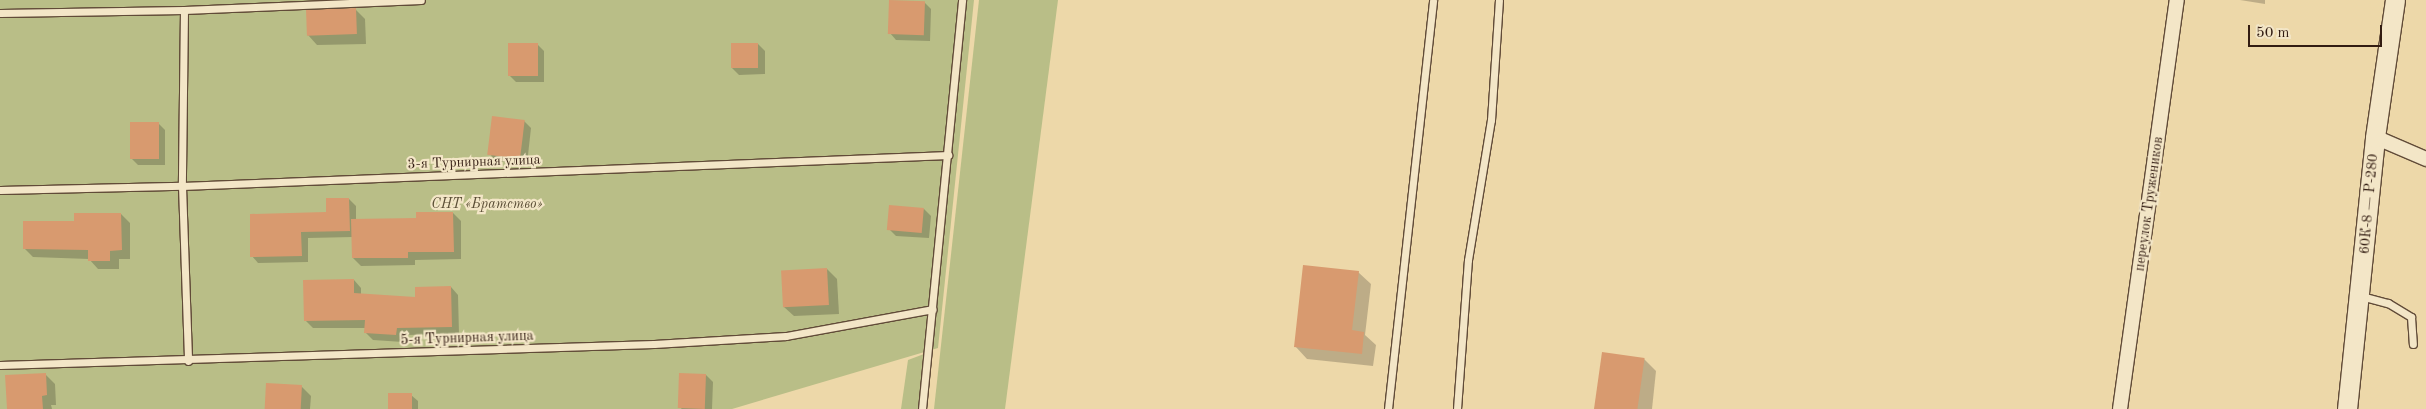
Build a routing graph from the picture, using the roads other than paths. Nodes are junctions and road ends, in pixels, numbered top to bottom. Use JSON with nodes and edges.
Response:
{"nodes":[{"id":1,"x":421,"y":0,"type":"edge"},
{"id":2,"x":962,"y":0,"type":"edge"},
{"id":3,"x":1433,"y":0,"type":"edge"},
{"id":4,"x":1500,"y":0,"type":"edge"},
{"id":5,"x":2177,"y":0,"type":"edge"},
{"id":6,"x":2395,"y":0,"type":"edge"},
{"id":7,"x":184,"y":10,"type":"junction"},
{"id":8,"x":0,"y":13,"type":"edge"},
{"id":9,"x":2375,"y":137,"type":"junction"},
{"id":10,"x":948,"y":155,"type":"junction"},
{"id":11,"x":2426,"y":159,"type":"edge"},
{"id":12,"x":182,"y":186,"type":"junction"},
{"id":13,"x":0,"y":190,"type":"edge"},
{"id":14,"x":2360,"y":296,"type":"junction"},
{"id":15,"x":933,"y":309,"type":"junction"},
{"id":16,"x":2413,"y":344,"type":"dead end"},
{"id":17,"x":188,"y":361,"type":"junction"},
{"id":18,"x":0,"y":365,"type":"edge"},
{"id":19,"x":922,"y":409,"type":"edge"},
{"id":20,"x":1388,"y":409,"type":"edge"},
{"id":21,"x":1457,"y":409,"type":"edge"},
{"id":22,"x":2120,"y":409,"type":"edge"},
{"id":23,"x":2347,"y":409,"type":"edge"}],
"edges":[{"from":1,"to":7,"type":"lane"},
{"from":2,"to":10,"type":"lane"},
{"from":3,"to":20,"type":"lane"},
{"from":4,"to":21,"type":"lane"},
{"from":5,"to":22,"type":"street","name":"переулок Тружеников"},
{"from":6,"to":9,"type":"street","name":"60К-8 — Р-280"},
{"from":7,"to":8,"type":"lane"},
{"from":7,"to":12,"type":"lane"},
{"from":9,"to":11,"type":"street"},
{"from":9,"to":14,"type":"street","name":"60К-8 — Р-280"},
{"from":10,"to":12,"type":"lane","name":"3-я Турнирная улица"},
{"from":10,"to":15,"type":"lane"},
{"from":12,"to":13,"type":"lane","name":"3-я Турнирная улица"},
{"from":12,"to":17,"type":"lane"},
{"from":14,"to":16,"type":"lane"},
{"from":14,"to":23,"type":"street","name":"60К-8 — Р-280"},
{"from":15,"to":17,"type":"lane","name":"5-я Турнирная улица"},
{"from":15,"to":19,"type":"lane"},
{"from":17,"to":18,"type":"lane","name":"5-я Турнирная улица"}]}
